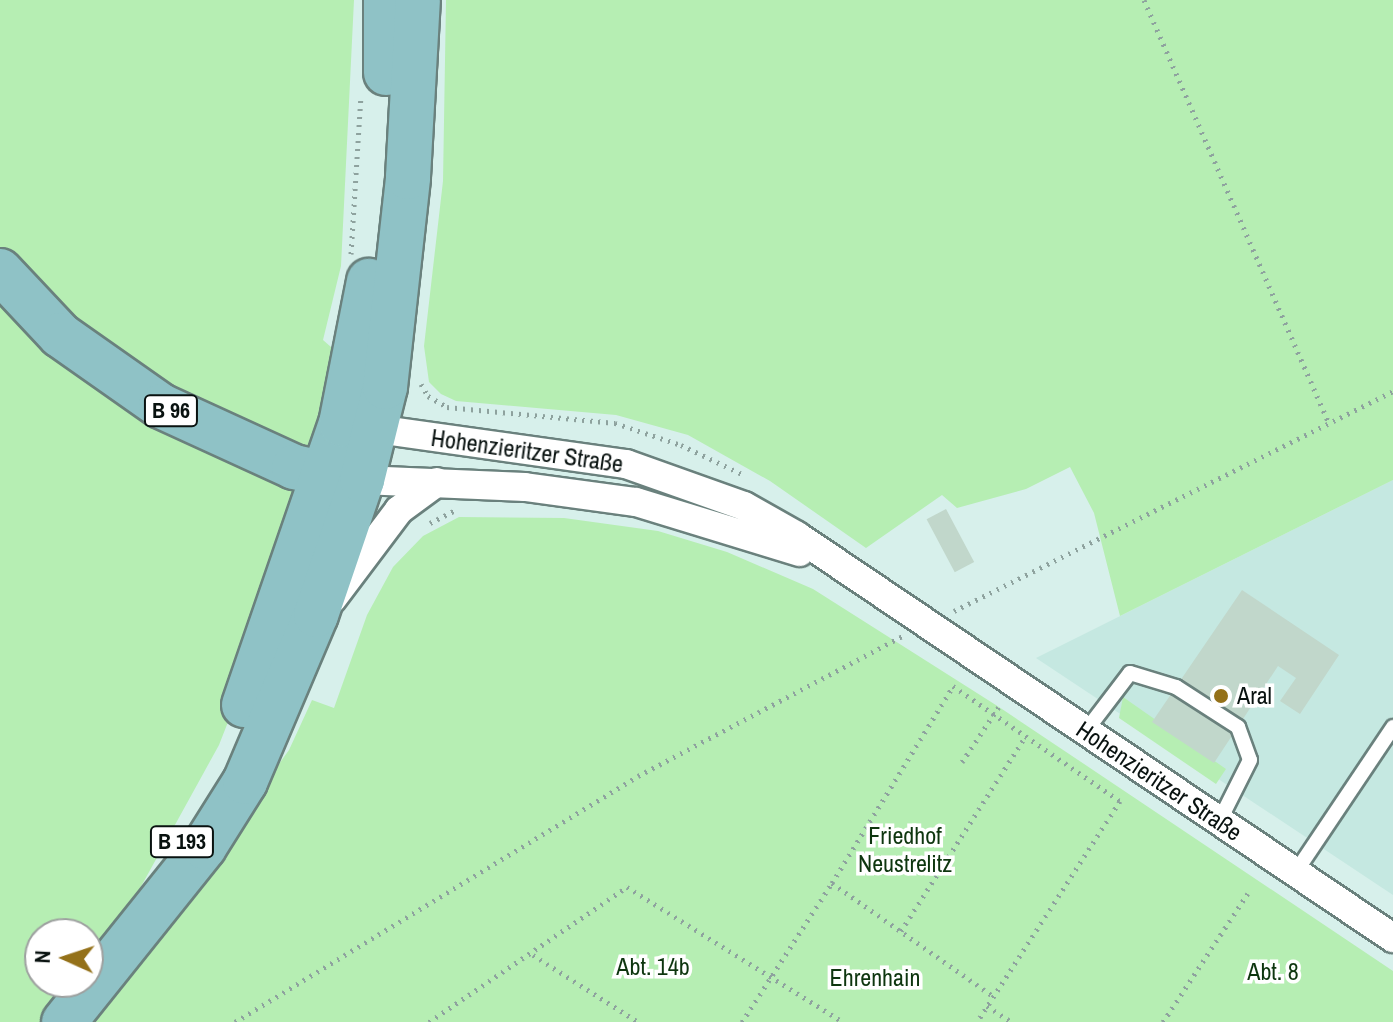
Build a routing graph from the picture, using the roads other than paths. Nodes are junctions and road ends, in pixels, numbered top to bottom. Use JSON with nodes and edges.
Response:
{"nodes":[{"id":1,"x":386,"y":0,"type":"edge"},
{"id":2,"x":405,"y":0,"type":"edge"},
{"id":3,"x":418,"y":0,"type":"edge"},
{"id":4,"x":413,"y":84,"type":"junction"},
{"id":5,"x":0,"y":271,"type":"edge"},
{"id":6,"x":358,"y":426,"type":"junction"},
{"id":7,"x":343,"y":478,"type":"junction"},
{"id":8,"x":437,"y":482,"type":"junction"},
{"id":9,"x":316,"y":615,"type":"junction"},
{"id":10,"x":912,"y":636,"type":"junction"},
{"id":11,"x":1393,"y":727,"type":"edge"},
{"id":12,"x":1085,"y":732,"type":"junction"},
{"id":13,"x":1219,"y":822,"type":"junction"},
{"id":14,"x":1295,"y":873,"type":"junction"},
{"id":15,"x":135,"y":930,"type":"junction"},
{"id":16,"x":1393,"y":938,"type":"edge"},
{"id":17,"x":64,"y":1022,"type":"edge"}],
"edges":[{"from":1,"to":6,"type":"main road"},
{"from":2,"to":4,"type":"main road"},
{"from":3,"to":4,"type":"main road"},
{"from":4,"to":6,"type":"main road"},
{"from":5,"to":7,"type":"main road","number":"B 96"},
{"from":6,"to":7,"type":"main road"},
{"from":6,"to":10,"type":"street","name":"Hohenzieritzer Straße"},
{"from":7,"to":8,"type":"street","name":"Hohenzieritzer Straße"},
{"from":7,"to":9,"type":"main road","number":"B 193"},
{"from":7,"to":15,"type":"main road","number":"B 193"},
{"from":8,"to":9,"type":"street"},
{"from":8,"to":10,"type":"street","name":"Hohenzieritzer Straße"},
{"from":9,"to":15,"type":"main road","number":"B 193"},
{"from":10,"to":12,"type":"street","name":"Hohenzieritzer Straße"},
{"from":11,"to":14,"type":"lane"},
{"from":12,"to":13,"type":"street","name":"Hohenzieritzer Straße"},
{"from":12,"to":13,"type":"lane"},
{"from":13,"to":14,"type":"street","name":"Hohenzieritzer Straße"},
{"from":14,"to":16,"type":"street","name":"Hohenzieritzer Straße"},
{"from":15,"to":17,"type":"main road","number":"B 193"}]}
